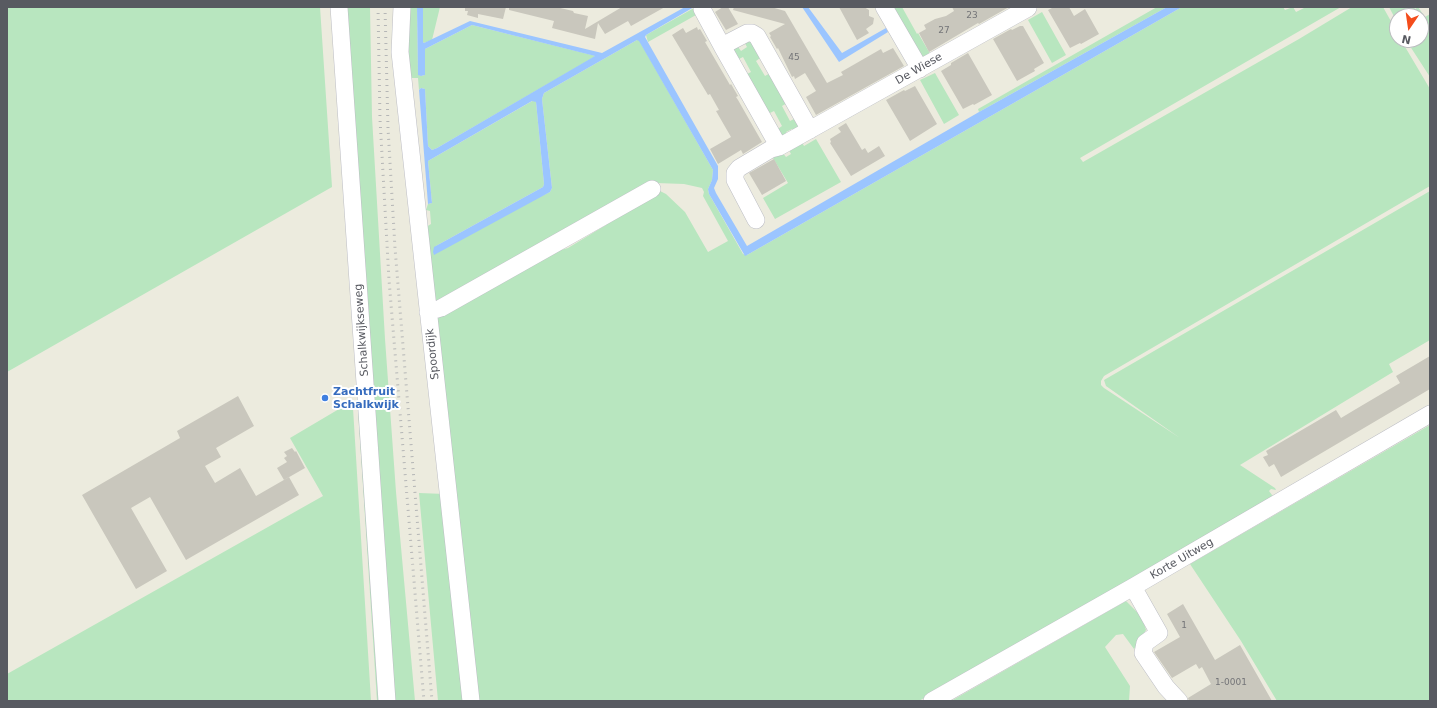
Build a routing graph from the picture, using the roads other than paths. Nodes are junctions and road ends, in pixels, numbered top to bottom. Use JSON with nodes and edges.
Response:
{"nodes":[{"id":1,"x":339,"y":7,"type":"edge"},
{"id":2,"x":402,"y":7,"type":"edge"},
{"id":3,"x":884,"y":7,"type":"edge"},
{"id":4,"x":1028,"y":7,"type":"edge"},
{"id":5,"x":702,"y":9,"type":"dead end"},
{"id":6,"x":722,"y":46,"type":"junction"},
{"id":7,"x":920,"y":69,"type":"junction"},
{"id":8,"x":810,"y":130,"type":"junction"},
{"id":9,"x":779,"y":147,"type":"junction"},
{"id":10,"x":652,"y":188,"type":"dead end"},
{"id":11,"x":756,"y":220,"type":"dead end"},
{"id":12,"x":428,"y":312,"type":"junction"},
{"id":13,"x":1430,"y":414,"type":"edge"},
{"id":14,"x":1133,"y":587,"type":"junction"},
{"id":15,"x":387,"y":701,"type":"edge"},
{"id":16,"x":471,"y":701,"type":"edge"},
{"id":17,"x":932,"y":701,"type":"edge"},
{"id":18,"x":1179,"y":701,"type":"edge"}],
"edges":[{"from":1,"to":15,"type":"street","name":"Schalkwijkseweg"},
{"from":2,"to":12,"type":"street","name":"Spoordijk"},
{"from":3,"to":7,"type":"street"},
{"from":4,"to":7,"type":"street","name":"De Wiese"},
{"from":5,"to":6,"type":"street"},
{"from":6,"to":8,"type":"street"},
{"from":6,"to":9,"type":"street"},
{"from":7,"to":8,"type":"street","name":"De Wiese"},
{"from":8,"to":9,"type":"street","name":"De Wiese"},
{"from":9,"to":11,"type":"street","name":"De Wiese"},
{"from":10,"to":12,"type":"street"},
{"from":12,"to":16,"type":"street","name":"Spoordijk"},
{"from":13,"to":14,"type":"street","name":"Korte Uitweg"},
{"from":14,"to":17,"type":"street","name":"Korte Uitweg"},
{"from":14,"to":18,"type":"street"}]}
